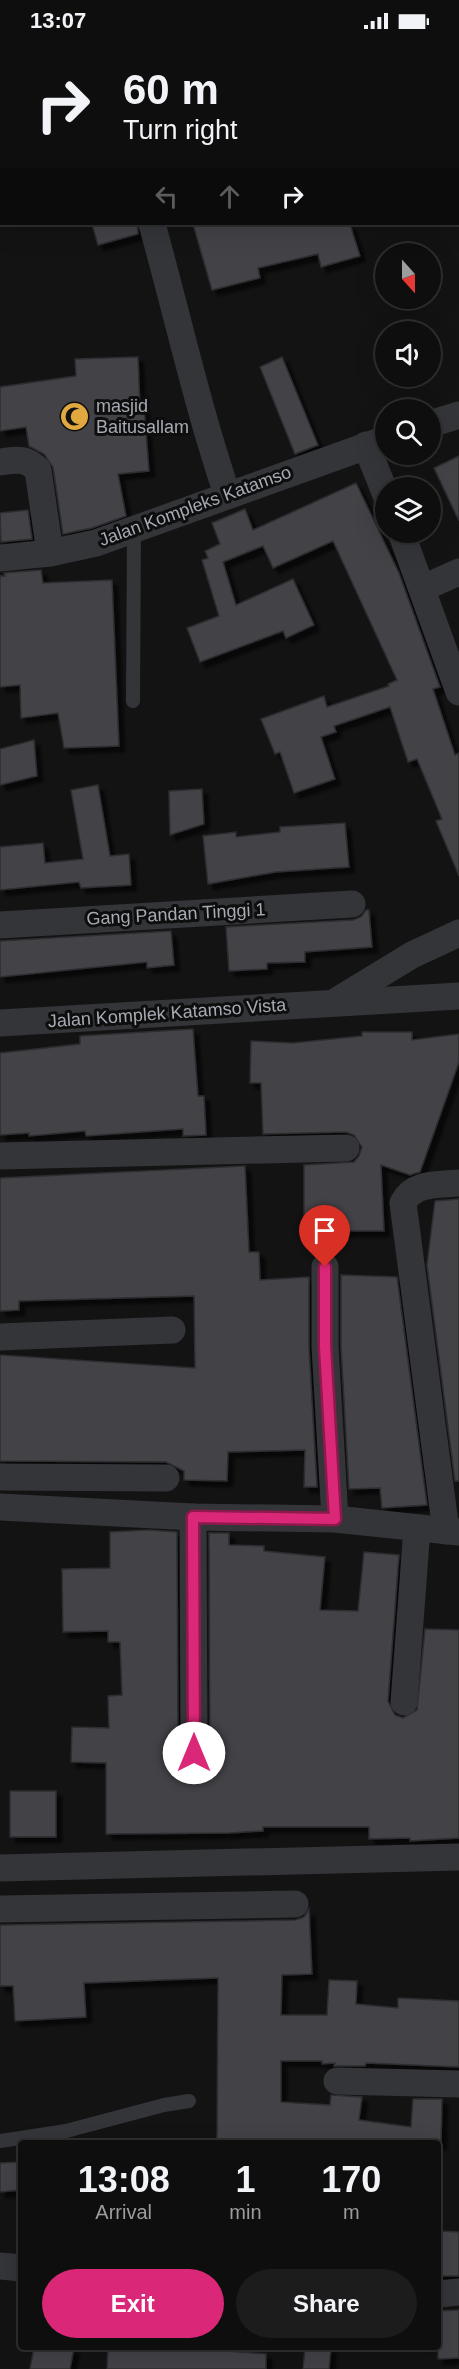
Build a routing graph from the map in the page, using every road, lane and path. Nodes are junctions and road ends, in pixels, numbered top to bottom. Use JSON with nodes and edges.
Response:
{"nodes":[{"id":1,"x":152,"y":225,"type":"edge"},
{"id":2,"x":459,"y":415,"type":"edge"},
{"id":3,"x":441,"y":421,"type":"edge"},
{"id":4,"x":375,"y":442,"type":"edge"},
{"id":5,"x":0,"y":462,"type":"edge"},
{"id":6,"x":228,"y":494,"type":"junction"},
{"id":7,"x":134,"y":529,"type":"junction"},
{"id":8,"x":405,"y":543,"type":"edge"},
{"id":9,"x":50,"y":553,"type":"junction"},
{"id":10,"x":0,"y":558,"type":"edge"},
{"id":11,"x":459,"y":572,"type":"edge"},
{"id":12,"x":423,"y":588,"type":"junction"},
{"id":13,"x":459,"y":692,"type":"edge"},
{"id":14,"x":133,"y":701,"type":"dead end"},
{"id":15,"x":352,"y":904,"type":"dead end"},
{"id":16,"x":0,"y":925,"type":"edge"},
{"id":17,"x":459,"y":933,"type":"edge"},
{"id":18,"x":459,"y":996,"type":"edge"},
{"id":19,"x":334,"y":1002,"type":"junction"},
{"id":20,"x":0,"y":1023,"type":"edge"},
{"id":21,"x":346,"y":1148,"type":"dead end"},
{"id":22,"x":0,"y":1156,"type":"edge"},
{"id":23,"x":459,"y":1183,"type":"edge"},
{"id":24,"x":325,"y":1267,"type":"dead end"},
{"id":25,"x":172,"y":1330,"type":"dead end"},
{"id":26,"x":0,"y":1337,"type":"edge"},
{"id":27,"x":0,"y":1477,"type":"edge"},
{"id":28,"x":166,"y":1478,"type":"dead end"},
{"id":29,"x":0,"y":1507,"type":"edge"},
{"id":30,"x":193,"y":1517,"type":"junction"},
{"id":31,"x":335,"y":1519,"type":"junction"},
{"id":32,"x":417,"y":1528,"type":"junction"},
{"id":33,"x":452,"y":1531,"type":"edge"},
{"id":34,"x":404,"y":1702,"type":"dead end"},
{"id":35,"x":194,"y":1753,"type":"dead end"},
{"id":36,"x":459,"y":1857,"type":"edge"},
{"id":37,"x":58,"y":1867,"type":"junction"},
{"id":38,"x":0,"y":1868,"type":"edge"},
{"id":39,"x":295,"y":1904,"type":"dead end"},
{"id":40,"x":60,"y":1906,"type":"junction"},
{"id":41,"x":0,"y":1909,"type":"edge"},
{"id":42,"x":337,"y":2081,"type":"dead end"},
{"id":43,"x":459,"y":2084,"type":"edge"},
{"id":44,"x":189,"y":2101,"type":"dead end"},
{"id":45,"x":0,"y":2141,"type":"edge"},
{"id":46,"x":0,"y":2266,"type":"edge"},
{"id":47,"x":18,"y":2268,"type":"edge"},
{"id":48,"x":459,"y":2292,"type":"edge"},
{"id":49,"x":441,"y":2294,"type":"edge"}],
"edges":[{"from":1,"to":6,"type":"street"},
{"from":2,"to":3,"type":"street"},
{"from":4,"to":6,"type":"street","name":"Jalan Kompleks Katamso"},
{"from":5,"to":9,"type":"street"},
{"from":6,"to":7,"type":"street","name":"Jalan Kompleks Katamso"},
{"from":7,"to":9,"type":"street","name":"Jalan Kompleks Katamso"},
{"from":7,"to":14,"type":"lane"},
{"from":8,"to":12,"type":"street"},
{"from":9,"to":10,"type":"street","name":"Jalan Kompleks Katamso"},
{"from":11,"to":12,"type":"street"},
{"from":12,"to":13,"type":"street"},
{"from":15,"to":16,"type":"street","name":"Gang Pandan Tinggi 1"},
{"from":17,"to":19,"type":"street","name":"Jalan Komplek Katamso Vista"},
{"from":18,"to":19,"type":"street","name":"Jalan Komplek Katamso Vista"},
{"from":19,"to":20,"type":"street","name":"Jalan Komplek Katamso Vista"},
{"from":21,"to":22,"type":"street"},
{"from":23,"to":33,"type":"street"},
{"from":24,"to":31,"type":"street"},
{"from":25,"to":26,"type":"street"},
{"from":27,"to":28,"type":"street"},
{"from":29,"to":30,"type":"street"},
{"from":30,"to":31,"type":"street"},
{"from":30,"to":35,"type":"street"},
{"from":31,"to":32,"type":"street"},
{"from":32,"to":33,"type":"street"},
{"from":32,"to":34,"type":"street"},
{"from":36,"to":37,"type":"street"},
{"from":37,"to":38,"type":"street"},
{"from":37,"to":40,"type":"street"},
{"from":39,"to":40,"type":"street"},
{"from":40,"to":41,"type":"street"},
{"from":42,"to":43,"type":"street"},
{"from":44,"to":45,"type":"lane"},
{"from":46,"to":47,"type":"street"},
{"from":48,"to":49,"type":"street"}]}
